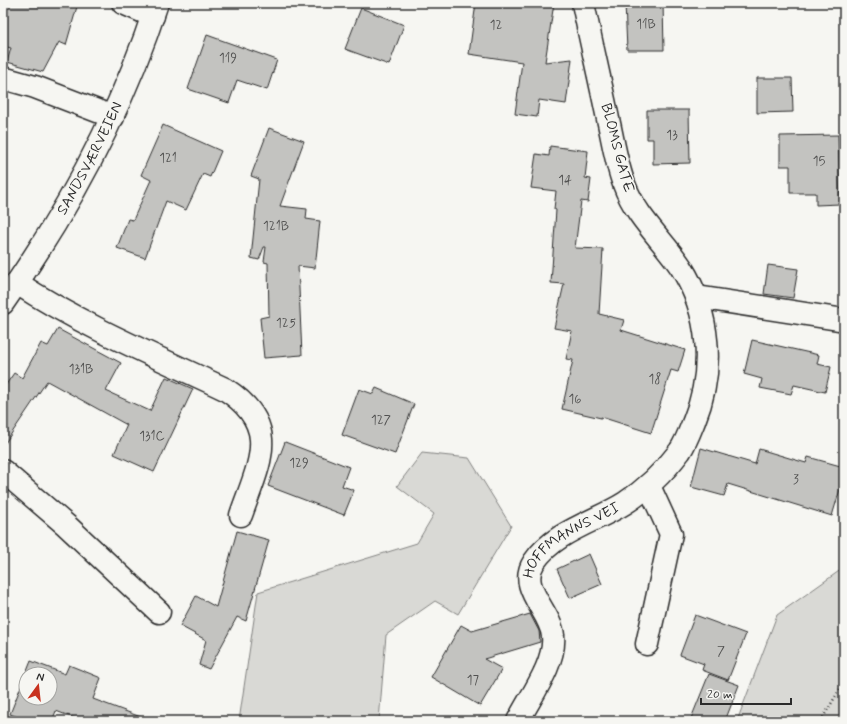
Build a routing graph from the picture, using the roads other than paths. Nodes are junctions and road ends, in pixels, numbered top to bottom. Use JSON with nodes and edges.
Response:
{"nodes":[{"id":1,"x":123,"y":3,"type":"edge"},
{"id":2,"x":583,"y":3,"type":"edge"},
{"id":3,"x":155,"y":9,"type":"edge"},
{"id":4,"x":3,"y":78,"type":"edge"},
{"id":5,"x":113,"y":117,"type":"junction"},
{"id":6,"x":17,"y":283,"type":"junction"},
{"id":7,"x":697,"y":297,"type":"junction"},
{"id":8,"x":3,"y":303,"type":"edge"},
{"id":9,"x":838,"y":319,"type":"dead end"},
{"id":10,"x":708,"y":344,"type":"joint"},
{"id":11,"x":3,"y":471,"type":"edge"},
{"id":12,"x":649,"y":486,"type":"junction"},
{"id":13,"x":241,"y":515,"type":"dead end"},
{"id":14,"x":159,"y":612,"type":"dead end"},
{"id":15,"x":647,"y":644,"type":"dead end"},
{"id":16,"x":518,"y":721,"type":"edge"}],
"edges":[{"from":1,"to":3,"type":"street"},
{"from":2,"to":7,"type":"street","name":"BLOMS GATE"},
{"from":3,"to":5,"type":"street","name":"SANDSVÆRVEIEN"},
{"from":4,"to":5,"type":"street"},
{"from":5,"to":6,"type":"street","name":"SANDSVÆRVEIEN"},
{"from":6,"to":8,"type":"street","name":"SANDSVÆRVEIEN"},
{"from":6,"to":13,"type":"street"},
{"from":7,"to":9,"type":"street"},
{"from":7,"to":10,"type":"street","name":"BLOMS GATE"},
{"from":10,"to":12,"type":"street","name":"HOFFMANNS VEI"},
{"from":11,"to":14,"type":"street"},
{"from":12,"to":15,"type":"street"},
{"from":12,"to":16,"type":"street","name":"HOFFMANNS VEI"}]}
